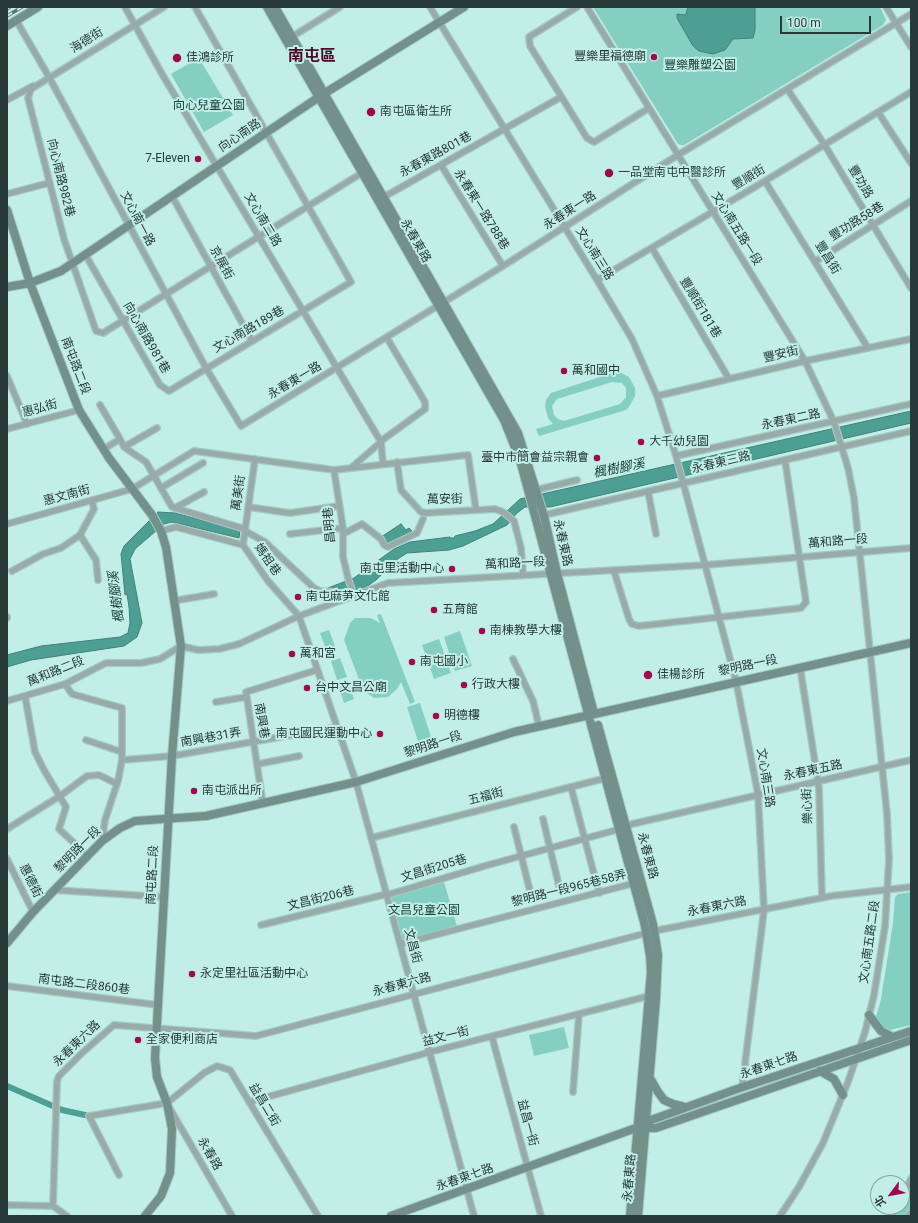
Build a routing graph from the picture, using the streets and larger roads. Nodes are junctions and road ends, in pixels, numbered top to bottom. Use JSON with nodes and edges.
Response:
{"nodes":[{"id":1,"x":38,"y":7,"type":"edge"},
{"id":2,"x":125,"y":7,"type":"edge"},
{"id":3,"x":164,"y":7,"type":"edge"},
{"id":4,"x":196,"y":7,"type":"edge"},
{"id":5,"x":266,"y":7,"type":"edge"},
{"id":6,"x":275,"y":7,"type":"edge"},
{"id":7,"x":340,"y":7,"type":"edge"},
{"id":8,"x":430,"y":7,"type":"edge"},
{"id":9,"x":464,"y":7,"type":"edge"},
{"id":10,"x":577,"y":7,"type":"edge"},
{"id":11,"x":587,"y":7,"type":"edge"},
{"id":12,"x":886,"y":7,"type":"edge"},
{"id":13,"x":911,"y":14,"type":"edge"},
{"id":14,"x":16,"y":20,"type":"junction"},
{"id":15,"x":440,"y":22,"type":"junction"},
{"id":16,"x":896,"y":23,"type":"junction"},
{"id":17,"x":134,"y":24,"type":"junction"},
{"id":18,"x":7,"y":26,"type":"edge"},
{"id":19,"x":290,"y":39,"type":"junction"},
{"id":20,"x":911,"y":48,"type":"edge"},
{"id":21,"x":49,"y":77,"type":"junction"},
{"id":22,"x":788,"y":90,"type":"junction"},
{"id":23,"x":911,"y":92,"type":"edge"},
{"id":24,"x":322,"y":95,"type":"junction"},
{"id":25,"x":561,"y":97,"type":"junction"},
{"id":26,"x":28,"y":98,"type":"joint"},
{"id":27,"x":7,"y":100,"type":"edge"},
{"id":28,"x":649,"y":108,"type":"junction"},
{"id":29,"x":878,"y":112,"type":"junction"},
{"id":30,"x":505,"y":129,"type":"junction"},
{"id":31,"x":266,"y":132,"type":"junction"},
{"id":32,"x":824,"y":144,"type":"junction"},
{"id":33,"x":678,"y":155,"type":"junction"},
{"id":34,"x":911,"y":163,"type":"edge"},
{"id":35,"x":441,"y":165,"type":"junction"},
{"id":36,"x":217,"y":166,"type":"junction"},
{"id":37,"x":365,"y":170,"type":"junction"},
{"id":38,"x":765,"y":181,"type":"junction"},
{"id":39,"x":49,"y":183,"type":"junction"},
{"id":40,"x":7,"y":194,"type":"edge"},
{"id":41,"x":172,"y":196,"type":"junction"},
{"id":42,"x":381,"y":198,"type":"junction"},
{"id":43,"x":911,"y":201,"type":"edge"},
{"id":44,"x":308,"y":206,"type":"junction"},
{"id":45,"x":7,"y":210,"type":"edge"},
{"id":46,"x":713,"y":212,"type":"junction"},
{"id":47,"x":873,"y":225,"type":"junction"},
{"id":48,"x":128,"y":226,"type":"junction"},
{"id":49,"x":565,"y":227,"type":"junction"},
{"id":50,"x":259,"y":236,"type":"junction"},
{"id":51,"x":652,"y":248,"type":"junction"},
{"id":52,"x":85,"y":254,"type":"junction"},
{"id":53,"x":816,"y":261,"type":"junction"},
{"id":54,"x":72,"y":263,"type":"junction"},
{"id":55,"x":210,"y":266,"type":"junction"},
{"id":56,"x":503,"y":266,"type":"junction"},
{"id":57,"x":598,"y":280,"type":"junction"},
{"id":58,"x":30,"y":283,"type":"junction"},
{"id":59,"x":7,"y":288,"type":"edge"},
{"id":60,"x":911,"y":288,"type":"edge"},
{"id":61,"x":166,"y":294,"type":"junction"},
{"id":62,"x":441,"y":304,"type":"junction"},
{"id":63,"x":304,"y":311,"type":"junction"},
{"id":64,"x":124,"y":320,"type":"junction"},
{"id":65,"x":387,"y":338,"type":"junction"},
{"id":66,"x":911,"y":339,"type":"edge"},
{"id":67,"x":252,"y":341,"type":"junction"},
{"id":68,"x":868,"y":348,"type":"junction"},
{"id":69,"x":805,"y":360,"type":"junction"},
{"id":70,"x":206,"y":368,"type":"junction"},
{"id":71,"x":338,"y":369,"type":"junction"},
{"id":72,"x":7,"y":376,"type":"edge"},
{"id":73,"x":729,"y":378,"type":"junction"},
{"id":74,"x":657,"y":396,"type":"junction"},
{"id":75,"x":911,"y":404,"type":"edge"},
{"id":76,"x":100,"y":405,"type":"dead end"},
{"id":77,"x":79,"y":410,"type":"junction"},
{"id":78,"x":834,"y":423,"type":"junction"},
{"id":79,"x":27,"y":424,"type":"junction"},
{"id":80,"x":241,"y":426,"type":"joint"},
{"id":81,"x":158,"y":428,"type":"dead end"},
{"id":82,"x":7,"y":429,"type":"edge"},
{"id":83,"x":911,"y":431,"type":"edge"},
{"id":84,"x":120,"y":439,"type":"junction"},
{"id":85,"x":381,"y":442,"type":"junction"},
{"id":86,"x":840,"y":445,"type":"junction"},
{"id":87,"x":124,"y":447,"type":"junction"},
{"id":88,"x":104,"y":449,"type":"junction"},
{"id":89,"x":676,"y":456,"type":"junction"},
{"id":90,"x":255,"y":459,"type":"junction"},
{"id":91,"x":785,"y":460,"type":"junction"},
{"id":92,"x":397,"y":462,"type":"junction"},
{"id":93,"x":203,"y":463,"type":"dead end"},
{"id":94,"x":383,"y":464,"type":"junction"},
{"id":95,"x":352,"y":467,"type":"junction"},
{"id":96,"x":334,"y":470,"type":"junction"},
{"id":97,"x":154,"y":475,"type":"junction"},
{"id":98,"x":577,"y":480,"type":"dead end"},
{"id":99,"x":682,"y":480,"type":"junction"},
{"id":100,"x":161,"y":488,"type":"junction"},
{"id":101,"x":132,"y":489,"type":"junction"},
{"id":102,"x":648,"y":491,"type":"junction"},
{"id":103,"x":204,"y":492,"type":"dead end"},
{"id":104,"x":534,"y":492,"type":"junction"},
{"id":105,"x":92,"y":501,"type":"junction"},
{"id":106,"x":339,"y":506,"type":"junction"},
{"id":107,"x":248,"y":507,"type":"junction"},
{"id":108,"x":175,"y":508,"type":"junction"},
{"id":109,"x":476,"y":510,"type":"junction"},
{"id":110,"x":539,"y":514,"type":"junction"},
{"id":111,"x":423,"y":519,"type":"dead end"},
{"id":112,"x":7,"y":524,"type":"edge"},
{"id":113,"x":343,"y":528,"type":"junction"},
{"id":114,"x":160,"y":530,"type":"junction"},
{"id":115,"x":245,"y":530,"type":"junction"},
{"id":116,"x":290,"y":534,"type":"dead end"},
{"id":117,"x":343,"y":534,"type":"junction"},
{"id":118,"x":656,"y":534,"type":"dead end"},
{"id":119,"x":80,"y":535,"type":"junction"},
{"id":120,"x":243,"y":544,"type":"junction"},
{"id":121,"x":911,"y":548,"type":"edge"},
{"id":122,"x":860,"y":551,"type":"junction"},
{"id":123,"x":799,"y":557,"type":"junction"},
{"id":124,"x":705,"y":565,"type":"junction"},
{"id":125,"x":614,"y":570,"type":"junction"},
{"id":126,"x":12,"y":571,"type":"dead end"},
{"id":127,"x":553,"y":573,"type":"junction"},
{"id":128,"x":524,"y":574,"type":"junction"},
{"id":129,"x":98,"y":580,"type":"dead end"},
{"id":130,"x":214,"y":594,"type":"dead end"},
{"id":131,"x":353,"y":595,"type":"junction"},
{"id":132,"x":173,"y":601,"type":"junction"},
{"id":133,"x":299,"y":616,"type":"junction"},
{"id":134,"x":719,"y":618,"type":"junction"},
{"id":135,"x":911,"y":643,"type":"edge"},
{"id":136,"x":180,"y":646,"type":"junction"},
{"id":137,"x":869,"y":652,"type":"junction"},
{"id":138,"x":513,"y":659,"type":"dead end"},
{"id":139,"x":800,"y":667,"type":"junction"},
{"id":140,"x":317,"y":670,"type":"junction"},
{"id":141,"x":736,"y":681,"type":"junction"},
{"id":142,"x":65,"y":684,"type":"junction"},
{"id":143,"x":25,"y":696,"type":"junction"},
{"id":144,"x":246,"y":697,"type":"junction"},
{"id":145,"x":7,"y":701,"type":"edge"},
{"id":146,"x":216,"y":702,"type":"dead end"},
{"id":147,"x":592,"y":714,"type":"junction"},
{"id":148,"x":539,"y":726,"type":"junction"},
{"id":149,"x":337,"y":727,"type":"junction"},
{"id":150,"x":86,"y":740,"type":"dead end"},
{"id":151,"x":254,"y":742,"type":"junction"},
{"id":152,"x":122,"y":752,"type":"junction"},
{"id":153,"x":172,"y":756,"type":"junction"},
{"id":154,"x":299,"y":756,"type":"dead end"},
{"id":155,"x":122,"y":760,"type":"junction"},
{"id":156,"x":911,"y":760,"type":"edge"},
{"id":157,"x":258,"y":764,"type":"junction"},
{"id":158,"x":882,"y":767,"type":"junction"},
{"id":159,"x":606,"y":778,"type":"junction"},
{"id":160,"x":356,"y":782,"type":"junction"},
{"id":161,"x":818,"y":782,"type":"junction"},
{"id":162,"x":117,"y":784,"type":"junction"},
{"id":163,"x":571,"y":787,"type":"junction"},
{"id":164,"x":758,"y":794,"type":"junction"},
{"id":165,"x":60,"y":796,"type":"junction"},
{"id":166,"x":263,"y":804,"type":"junction"},
{"id":167,"x":168,"y":818,"type":"junction"},
{"id":168,"x":543,"y":819,"type":"dead end"},
{"id":169,"x":514,"y":827,"type":"dead end"},
{"id":170,"x":7,"y":828,"type":"edge"},
{"id":171,"x":623,"y":828,"type":"junction"},
{"id":172,"x":371,"y":838,"type":"junction"},
{"id":173,"x":585,"y":839,"type":"junction"},
{"id":174,"x":102,"y":841,"type":"junction"},
{"id":175,"x":550,"y":848,"type":"junction"},
{"id":176,"x":86,"y":855,"type":"junction"},
{"id":177,"x":521,"y":856,"type":"junction"},
{"id":178,"x":7,"y":859,"type":"edge"},
{"id":179,"x":638,"y":883,"type":"junction"},
{"id":180,"x":559,"y":886,"type":"dead end"},
{"id":181,"x":911,"y":887,"type":"edge"},
{"id":182,"x":888,"y":889,"type":"junction"},
{"id":183,"x":54,"y":890,"type":"junction"},
{"id":184,"x":530,"y":891,"type":"dead end"},
{"id":185,"x":599,"y":893,"type":"junction"},
{"id":186,"x":387,"y":894,"type":"junction"},
{"id":187,"x":164,"y":897,"type":"junction"},
{"id":188,"x":822,"y":898,"type":"junction"},
{"id":189,"x":764,"y":910,"type":"junction"},
{"id":190,"x":33,"y":912,"type":"junction"},
{"id":191,"x":261,"y":926,"type":"dead end"},
{"id":192,"x":650,"y":932,"type":"junction"},
{"id":193,"x":7,"y":943,"type":"edge"},
{"id":194,"x":400,"y":944,"type":"junction"},
{"id":195,"x":7,"y":986,"type":"edge"},
{"id":196,"x":414,"y":994,"type":"junction"},
{"id":197,"x":649,"y":996,"type":"junction"},
{"id":198,"x":158,"y":1005,"type":"junction"},
{"id":199,"x":579,"y":1014,"type":"junction"},
{"id":200,"x":869,"y":1015,"type":"junction"},
{"id":201,"x":156,"y":1028,"type":"junction"},
{"id":202,"x":911,"y":1031,"type":"edge"},
{"id":203,"x":492,"y":1037,"type":"junction"},
{"id":204,"x":893,"y":1037,"type":"junction"},
{"id":205,"x":911,"y":1040,"type":"edge"},
{"id":206,"x":860,"y":1048,"type":"junction"},
{"id":207,"x":430,"y":1052,"type":"junction"},
{"id":208,"x":856,"y":1058,"type":"junction"},
{"id":209,"x":820,"y":1071,"type":"junction"},
{"id":210,"x":650,"y":1077,"type":"junction"},
{"id":211,"x":742,"y":1088,"type":"junction"},
{"id":212,"x":573,"y":1092,"type":"dead end"},
{"id":213,"x":843,"y":1095,"type":"junction"},
{"id":214,"x":249,"y":1102,"type":"junction"},
{"id":215,"x":167,"y":1103,"type":"junction"},
{"id":216,"x":686,"y":1108,"type":"junction"},
{"id":217,"x":646,"y":1125,"type":"junction"},
{"id":218,"x":636,"y":1128,"type":"junction"},
{"id":219,"x":527,"y":1168,"type":"junction"},
{"id":220,"x":119,"y":1175,"type":"dead end"},
{"id":221,"x":467,"y":1190,"type":"junction"},
{"id":222,"x":7,"y":1205,"type":"edge"},
{"id":223,"x":53,"y":1206,"type":"junction"},
{"id":224,"x":911,"y":1212,"type":"edge"},
{"id":225,"x":67,"y":1216,"type":"edge"},
{"id":226,"x":146,"y":1216,"type":"edge"},
{"id":227,"x":232,"y":1216,"type":"edge"},
{"id":228,"x":318,"y":1216,"type":"edge"},
{"id":229,"x":391,"y":1216,"type":"edge"},
{"id":230,"x":474,"y":1216,"type":"edge"},
{"id":231,"x":541,"y":1216,"type":"edge"},
{"id":232,"x":630,"y":1216,"type":"edge"},
{"id":233,"x":638,"y":1216,"type":"edge"},
{"id":234,"x":780,"y":1216,"type":"edge"},
{"id":235,"x":909,"y":1216,"type":"edge"}],
"edges":[{"from":1,"to":14,"type":"street"},
{"from":2,"to":17,"type":"street","name":"文心南二路"},
{"from":3,"to":17,"type":"street","name":"海德街"},
{"from":4,"to":31,"type":"street"},
{"from":5,"to":19,"type":"street","name":"永春東路"},
{"from":6,"to":19,"type":"street","name":"永春東路"},
{"from":7,"to":19,"type":"street"},
{"from":8,"to":15,"type":"street","name":"文心南三路"},
{"from":9,"to":15,"type":"street","name":"向心南路"},
{"from":10,"to":25,"type":"street"},
{"from":11,"to":28,"type":"street","name":"文心南五路一段"},
{"from":12,"to":16,"type":"street"},
{"from":13,"to":16,"type":"street","name":"永春東一路"},
{"from":14,"to":18,"type":"street"},
{"from":14,"to":21,"type":"street","name":"文心南一路"},
{"from":15,"to":24,"type":"street","name":"向心南路"},
{"from":15,"to":30,"type":"street","name":"文心南三路"},
{"from":16,"to":20,"type":"street"},
{"from":16,"to":22,"type":"street","name":"永春東一路"},
{"from":17,"to":21,"type":"street","name":"海德街"},
{"from":17,"to":36,"type":"street","name":"文心南二路"},
{"from":19,"to":24,"type":"street","name":"永春東路"},
{"from":21,"to":26,"type":"street","name":"海德街"},
{"from":21,"to":27,"type":"street"},
{"from":21,"to":48,"type":"street","name":"文心南一路"},
{"from":22,"to":32,"type":"street","name":"豐功路"},
{"from":22,"to":33,"type":"street","name":"永春東一路"},
{"from":23,"to":29,"type":"street","name":"豐順街"},
{"from":24,"to":31,"type":"street","name":"向心南路"},
{"from":24,"to":37,"type":"street","name":"永春東路"},
{"from":25,"to":28,"type":"street"},
{"from":25,"to":30,"type":"street","name":"永春東路801巷"},
{"from":26,"to":39,"type":"street","name":"向心南路982巷"},
{"from":28,"to":33,"type":"street","name":"文心南五路一段"},
{"from":29,"to":32,"type":"street","name":"豐順街"},
{"from":29,"to":34,"type":"street"},
{"from":30,"to":35,"type":"street","name":"永春東路801巷"},
{"from":30,"to":49,"type":"street","name":"文心南三路"},
{"from":31,"to":36,"type":"street","name":"向心南路"},
{"from":31,"to":44,"type":"street"},
{"from":32,"to":38,"type":"street","name":"豐順街"},
{"from":32,"to":47,"type":"street","name":"豐功路"},
{"from":33,"to":46,"type":"street","name":"文心南五路一段"},
{"from":33,"to":49,"type":"street","name":"永春東一路"},
{"from":35,"to":42,"type":"street","name":"永春東路801巷"},
{"from":35,"to":56,"type":"street","name":"永春東一路788巷"},
{"from":36,"to":41,"type":"street","name":"向心南路"},
{"from":36,"to":50,"type":"street","name":"文心南二路"},
{"from":37,"to":42,"type":"street","name":"永春東路"},
{"from":37,"to":44,"type":"street"},
{"from":38,"to":46,"type":"street","name":"豐順街"},
{"from":38,"to":53,"type":"street","name":"豐昌街"},
{"from":39,"to":40,"type":"street"},
{"from":39,"to":54,"type":"street","name":"向心南路982巷"},
{"from":41,"to":48,"type":"street","name":"向心南路"},
{"from":41,"to":55,"type":"street","name":"京展街"},
{"from":42,"to":62,"type":"street","name":"永春東路"},
{"from":43,"to":47,"type":"street","name":"豐功路58巷"},
{"from":44,"to":50,"type":"street"},
{"from":44,"to":63,"type":"street","name":"文心南路189巷"},
{"from":45,"to":58,"type":"street","name":"南屯路二段"},
{"from":46,"to":51,"type":"street","name":"豐順街"},
{"from":46,"to":69,"type":"street","name":"文心南五路一段"},
{"from":47,"to":53,"type":"street","name":"豐功路58巷"},
{"from":47,"to":60,"type":"street","name":"豐功路"},
{"from":48,"to":52,"type":"street","name":"向心南路"},
{"from":48,"to":61,"type":"street","name":"文心南一路"},
{"from":49,"to":56,"type":"street","name":"永春東一路"},
{"from":49,"to":57,"type":"street","name":"文心南三路"},
{"from":50,"to":55,"type":"street"},
{"from":50,"to":63,"type":"street","name":"文心南二路"},
{"from":51,"to":57,"type":"street","name":"豐順街"},
{"from":51,"to":73,"type":"street","name":"豐順街181巷"},
{"from":52,"to":54,"type":"street","name":"向心南路"},
{"from":52,"to":64,"type":"street","name":"向心南路981巷"},
{"from":53,"to":68,"type":"street","name":"豐昌街"},
{"from":54,"to":58,"type":"street","name":"向心南路"},
{"from":54,"to":64,"type":"street","name":"向心南路982巷"},
{"from":55,"to":61,"type":"street"},
{"from":55,"to":67,"type":"street","name":"京展街"},
{"from":56,"to":62,"type":"street","name":"永春東一路"},
{"from":57,"to":74,"type":"street","name":"文心南三路"},
{"from":58,"to":59,"type":"street","name":"向心南路"},
{"from":58,"to":77,"type":"street","name":"南屯路二段"},
{"from":61,"to":64,"type":"street"},
{"from":61,"to":70,"type":"street","name":"文心南一路"},
{"from":62,"to":65,"type":"street","name":"永春東一路"},
{"from":62,"to":104,"type":"street","name":"永春東路"},
{"from":63,"to":67,"type":"street","name":"文心南路189巷"},
{"from":63,"to":71,"type":"street","name":"文心南二路"},
{"from":64,"to":70,"type":"street","name":"向心南路981巷"},
{"from":65,"to":71,"type":"street","name":"永春東一路"},
{"from":65,"to":85,"type":"street"},
{"from":66,"to":68,"type":"street","name":"豐安街"},
{"from":67,"to":70,"type":"street","name":"文心南路189巷"},
{"from":68,"to":69,"type":"street","name":"豐安街"},
{"from":69,"to":73,"type":"street","name":"豐安街"},
{"from":69,"to":78,"type":"street","name":"文心南五路一段"},
{"from":70,"to":80,"type":"street","name":"文心南一路"},
{"from":71,"to":80,"type":"street","name":"永春東一路"},
{"from":71,"to":85,"type":"street","name":"文心南二路"},
{"from":72,"to":79,"type":"street"},
{"from":73,"to":74,"type":"street","name":"豐安街"},
{"from":74,"to":89,"type":"street","name":"文心南三路"},
{"from":75,"to":78,"type":"street","name":"永春東二路"},
{"from":76,"to":84,"type":"street"},
{"from":77,"to":79,"type":"street","name":"惠弘街"},
{"from":77,"to":88,"type":"street","name":"南屯路二段"},
{"from":78,"to":86,"type":"street","name":"文心南五路一段"},
{"from":78,"to":89,"type":"street","name":"永春東二路"},
{"from":79,"to":82,"type":"street","name":"惠弘街"},
{"from":81,"to":87,"type":"street"},
{"from":83,"to":86,"type":"street","name":"永春東三路"},
{"from":84,"to":87,"type":"street"},
{"from":84,"to":88,"type":"street"},
{"from":85,"to":94,"type":"street"},
{"from":85,"to":95,"type":"street"},
{"from":86,"to":91,"type":"street","name":"永春東三路"},
{"from":86,"to":122,"type":"street"},
{"from":87,"to":97,"type":"street"},
{"from":88,"to":101,"type":"street","name":"南屯路二段"},
{"from":89,"to":99,"type":"street","name":"文心南三路"},
{"from":90,"to":96,"type":"street"},
{"from":90,"to":97,"type":"street"},
{"from":90,"to":107,"type":"street","name":"萬美街"},
{"from":91,"to":99,"type":"street","name":"永春東三路"},
{"from":91,"to":123,"type":"street"},
{"from":92,"to":94,"type":"street"},
{"from":92,"to":109,"type":"street","name":"萬安街"},
{"from":92,"to":109,"type":"street"},
{"from":93,"to":100,"type":"street"},
{"from":94,"to":95,"type":"street"},
{"from":95,"to":96,"type":"street"},
{"from":96,"to":106,"type":"street","name":"昌明巷"},
{"from":97,"to":100,"type":"street"},
{"from":97,"to":101,"type":"street"},
{"from":98,"to":104,"type":"street"},
{"from":99,"to":102,"type":"street","name":"永春東三路"},
{"from":99,"to":124,"type":"street","name":"文心南三路"},
{"from":100,"to":108,"type":"street"},
{"from":101,"to":105,"type":"street","name":"惠文南街"},
{"from":101,"to":114,"type":"street","name":"南屯路二段"},
{"from":102,"to":110,"type":"street","name":"永春東三路"},
{"from":102,"to":118,"type":"street"},
{"from":103,"to":108,"type":"street"},
{"from":104,"to":110,"type":"street","name":"永春東路"},
{"from":105,"to":112,"type":"street","name":"惠文南街"},
{"from":105,"to":119,"type":"street"},
{"from":106,"to":107,"type":"street"},
{"from":106,"to":113,"type":"street","name":"昌明巷"},
{"from":107,"to":115,"type":"street","name":"萬美街"},
{"from":108,"to":115,"type":"street"},
{"from":109,"to":128,"type":"street","name":"萬安街"},
{"from":110,"to":127,"type":"street","name":"永春東路"},
{"from":111,"to":117,"type":"street","name":"萬安街"},
{"from":113,"to":116,"type":"street"},
{"from":113,"to":117,"type":"street","name":"昌明巷"},
{"from":114,"to":120,"type":"street","name":"媽祖巷"},
{"from":114,"to":132,"type":"street","name":"南屯路二段"},
{"from":115,"to":120,"type":"street","name":"萬美街"},
{"from":115,"to":131,"type":"street"},
{"from":117,"to":131,"type":"street","name":"昌明巷"},
{"from":119,"to":126,"type":"street"},
{"from":119,"to":129,"type":"street"},
{"from":120,"to":133,"type":"street","name":"媽祖巷"},
{"from":121,"to":122,"type":"street","name":"萬和路一段"},
{"from":122,"to":123,"type":"street","name":"萬和路一段"},
{"from":122,"to":137,"type":"street"},
{"from":123,"to":124,"type":"street","name":"萬和路一段"},
{"from":123,"to":134,"type":"street"},
{"from":124,"to":125,"type":"street","name":"萬和路一段"},
{"from":124,"to":134,"type":"street","name":"文心南三路"},
{"from":125,"to":127,"type":"street","name":"萬和路一段"},
{"from":125,"to":134,"type":"street"},
{"from":127,"to":128,"type":"street","name":"萬和路一段"},
{"from":127,"to":147,"type":"street","name":"永春東路"},
{"from":128,"to":131,"type":"street","name":"萬和路一段"},
{"from":130,"to":132,"type":"street"},
{"from":131,"to":133,"type":"street","name":"萬和路一段"},
{"from":132,"to":136,"type":"street","name":"南屯路二段"},
{"from":133,"to":136,"type":"street","name":"萬和路一段"},
{"from":133,"to":140,"type":"street","name":"文昌街"},
{"from":134,"to":141,"type":"street","name":"文心南三路"},
{"from":135,"to":137,"type":"street","name":"黎明路一段"},
{"from":136,"to":142,"type":"street","name":"萬和路二段"},
{"from":136,"to":153,"type":"street","name":"南屯路二段"},
{"from":137,"to":139,"type":"street","name":"黎明路一段"},
{"from":137,"to":158,"type":"street","name":"文心南五路二段"},
{"from":138,"to":148,"type":"street"},
{"from":139,"to":141,"type":"street","name":"黎明路一段"},
{"from":139,"to":161,"type":"street","name":"樂心街"},
{"from":140,"to":144,"type":"street","name":"南興巷"},
{"from":140,"to":149,"type":"street","name":"文昌街"},
{"from":141,"to":147,"type":"street","name":"黎明路一段"},
{"from":141,"to":164,"type":"street","name":"文心南三路"},
{"from":142,"to":143,"type":"street","name":"萬和路二段"},
{"from":142,"to":152,"type":"street"},
{"from":143,"to":145,"type":"street","name":"萬和路二段"},
{"from":143,"to":165,"type":"street"},
{"from":144,"to":146,"type":"street"},
{"from":144,"to":151,"type":"street","name":"南興巷"},
{"from":147,"to":148,"type":"street","name":"黎明路一段"},
{"from":147,"to":159,"type":"street","name":"永春東路"},
{"from":147,"to":171,"type":"street","name":"永春東路"},
{"from":148,"to":160,"type":"street","name":"黎明路一段"},
{"from":149,"to":151,"type":"street","name":"南興巷31弄"},
{"from":149,"to":160,"type":"street","name":"文昌街"},
{"from":150,"to":152,"type":"street"},
{"from":151,"to":153,"type":"street","name":"南興巷31弄"},
{"from":151,"to":157,"type":"street","name":"南興巷"},
{"from":152,"to":155,"type":"street"},
{"from":153,"to":155,"type":"street","name":"南興巷31弄"},
{"from":153,"to":167,"type":"street","name":"南屯路二段"},
{"from":154,"to":157,"type":"street"},
{"from":155,"to":162,"type":"street"},
{"from":156,"to":158,"type":"street","name":"永春東五路"},
{"from":157,"to":166,"type":"street","name":"南興巷"},
{"from":158,"to":161,"type":"street","name":"永春東五路"},
{"from":158,"to":182,"type":"street","name":"文心南五路二段"},
{"from":159,"to":163,"type":"street","name":"五福街"},
{"from":159,"to":171,"type":"street","name":"永春東路"},
{"from":160,"to":166,"type":"street","name":"黎明路一段"},
{"from":160,"to":172,"type":"street","name":"文昌街"},
{"from":161,"to":164,"type":"street","name":"永春東五路"},
{"from":161,"to":188,"type":"street","name":"樂心街"},
{"from":162,"to":165,"type":"street"},
{"from":162,"to":174,"type":"street"},
{"from":163,"to":172,"type":"street","name":"五福街"},
{"from":163,"to":173,"type":"street"},
{"from":164,"to":171,"type":"street","name":"永春東五路"},
{"from":164,"to":189,"type":"street","name":"文心南三路"},
{"from":165,"to":170,"type":"street"},
{"from":165,"to":176,"type":"street"},
{"from":166,"to":167,"type":"street","name":"黎明路一段"},
{"from":167,"to":174,"type":"street","name":"黎明路一段"},
{"from":167,"to":187,"type":"street","name":"南屯路二段"},
{"from":168,"to":175,"type":"street"},
{"from":169,"to":177,"type":"street"},
{"from":171,"to":173,"type":"street","name":"永春東五路"},
{"from":171,"to":179,"type":"street","name":"永春東路"},
{"from":172,"to":186,"type":"street","name":"文昌街"},
{"from":173,"to":175,"type":"street","name":"永春東五路"},
{"from":173,"to":185,"type":"street"},
{"from":174,"to":176,"type":"street","name":"黎明路一段"},
{"from":175,"to":177,"type":"street","name":"文昌街205巷"},
{"from":175,"to":180,"type":"street"},
{"from":176,"to":183,"type":"street","name":"黎明路一段"},
{"from":177,"to":184,"type":"street"},
{"from":177,"to":186,"type":"street","name":"文昌街205巷"},
{"from":178,"to":190,"type":"street","name":"惠德街"},
{"from":179,"to":185,"type":"street","name":"黎明路一段965巷58弄"},
{"from":179,"to":192,"type":"street","name":"永春東路"},
{"from":181,"to":182,"type":"street","name":"永春東六路"},
{"from":182,"to":188,"type":"street","name":"永春東六路"},
{"from":182,"to":200,"type":"street","name":"文心南五路二段"},
{"from":183,"to":187,"type":"street"},
{"from":183,"to":190,"type":"street","name":"黎明路一段"},
{"from":185,"to":194,"type":"street","name":"黎明路一段965巷58弄"},
{"from":186,"to":191,"type":"street","name":"文昌街206巷"},
{"from":186,"to":194,"type":"street","name":"文昌街"},
{"from":187,"to":198,"type":"street","name":"南屯路二段"},
{"from":188,"to":189,"type":"street","name":"永春東六路"},
{"from":189,"to":192,"type":"street","name":"永春東六路"},
{"from":189,"to":211,"type":"street","name":"文心南三路"},
{"from":190,"to":193,"type":"street","name":"黎明路一段"},
{"from":192,"to":196,"type":"street","name":"永春東六路"},
{"from":192,"to":197,"type":"street","name":"永春東路"},
{"from":192,"to":210,"type":"street","name":"永春東路"},
{"from":194,"to":196,"type":"street","name":"文昌街"},
{"from":195,"to":198,"type":"street","name":"南屯路二段860巷"},
{"from":196,"to":201,"type":"street","name":"永春東六路"},
{"from":196,"to":207,"type":"street","name":"文昌街"},
{"from":197,"to":199,"type":"street","name":"益文一街"},
{"from":197,"to":218,"type":"street","name":"永春東路"},
{"from":198,"to":201,"type":"street","name":"南屯路二段"},
{"from":199,"to":203,"type":"street","name":"益文一街"},
{"from":199,"to":212,"type":"street"},
{"from":200,"to":204,"type":"street"},
{"from":200,"to":206,"type":"street","name":"文心南五路二段"},
{"from":201,"to":215,"type":"street","name":"南屯路二段"},
{"from":201,"to":223,"type":"street","name":"永春東六路"},
{"from":202,"to":204,"type":"street","name":"永春東七路"},
{"from":203,"to":207,"type":"street","name":"益文一街"},
{"from":203,"to":219,"type":"street","name":"益昌一街"},
{"from":204,"to":206,"type":"street","name":"永春東七路"},
{"from":205,"to":208,"type":"street","name":"永春東七路"},
{"from":206,"to":208,"type":"street","name":"文心南五路二段"},
{"from":206,"to":211,"type":"street","name":"永春東七路"},
{"from":207,"to":214,"type":"street","name":"益文一街"},
{"from":207,"to":221,"type":"street","name":"文昌街"},
{"from":208,"to":209,"type":"street","name":"永春東七路"},
{"from":208,"to":213,"type":"street","name":"文心南五路二段"},
{"from":209,"to":213,"type":"street"},
{"from":209,"to":217,"type":"street","name":"永春東七路"},
{"from":210,"to":216,"type":"street"},
{"from":210,"to":217,"type":"street","name":"永春東路"},
{"from":211,"to":216,"type":"street","name":"永春東七路"},
{"from":213,"to":234,"type":"street","name":"文心南五路二段"},
{"from":214,"to":215,"type":"street","name":"益昌二街"},
{"from":214,"to":228,"type":"street","name":"益昌二街"},
{"from":215,"to":220,"type":"street"},
{"from":215,"to":226,"type":"street","name":"南屯路二段"},
{"from":215,"to":227,"type":"street","name":"永春路"},
{"from":216,"to":217,"type":"street","name":"永春東七路"},
{"from":217,"to":218,"type":"street","name":"永春東七路"},
{"from":217,"to":233,"type":"street","name":"永春東路"},
{"from":218,"to":219,"type":"street","name":"永春東七路"},
{"from":218,"to":232,"type":"street","name":"永春東路"},
{"from":219,"to":221,"type":"street","name":"永春東七路"},
{"from":219,"to":231,"type":"street","name":"益昌一街"},
{"from":221,"to":229,"type":"street","name":"永春東七路"},
{"from":221,"to":230,"type":"street","name":"文昌街"},
{"from":222,"to":223,"type":"street"},
{"from":223,"to":225,"type":"street"},
{"from":224,"to":235,"type":"street"}]}
